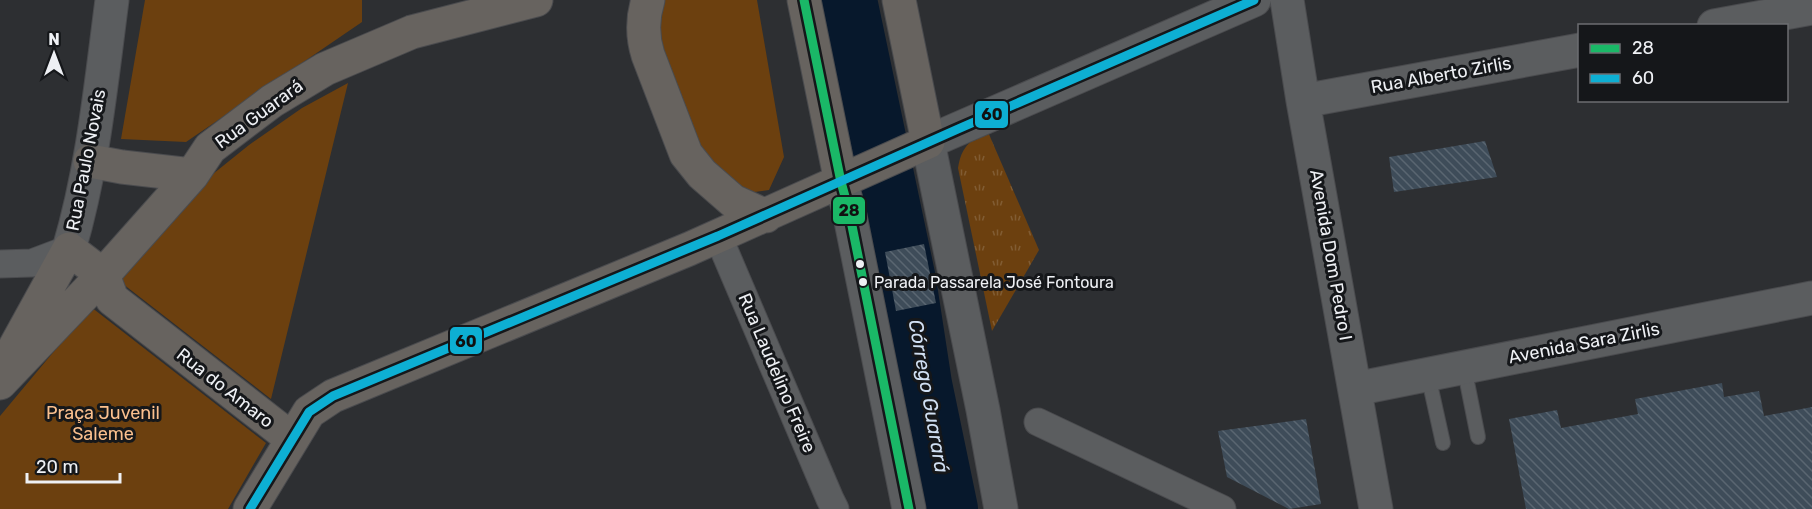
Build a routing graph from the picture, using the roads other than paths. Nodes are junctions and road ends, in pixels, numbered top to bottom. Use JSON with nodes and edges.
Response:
{"nodes":[{"id":1,"x":112,"y":0,"type":"edge"},
{"id":2,"x":648,"y":0,"type":"edge"},
{"id":3,"x":804,"y":0,"type":"edge"},
{"id":4,"x":899,"y":0,"type":"edge"},
{"id":5,"x":1254,"y":0,"type":"edge"},
{"id":6,"x":1287,"y":0,"type":"edge"},
{"id":7,"x":524,"y":2,"type":"edge"},
{"id":8,"x":1812,"y":8,"type":"edge"},
{"id":9,"x":1725,"y":24,"type":"edge"},
{"id":10,"x":1578,"y":50,"type":"edge"},
{"id":11,"x":1303,"y":101,"type":"junction"},
{"id":12,"x":915,"y":148,"type":"junction"},
{"id":13,"x":90,"y":161,"type":"junction"},
{"id":14,"x":192,"y":175,"type":"junction"},
{"id":15,"x":853,"y":176,"type":"junction"},
{"id":16,"x":766,"y":216,"type":"junction"},
{"id":17,"x":718,"y":236,"type":"junction"},
{"id":18,"x":69,"y":249,"type":"junction"},
{"id":19,"x":0,"y":264,"type":"edge"},
{"id":20,"x":103,"y":275,"type":"junction"},
{"id":21,"x":1812,"y":298,"type":"edge"},
{"id":22,"x":1464,"y":367,"type":"junction"},
{"id":23,"x":0,"y":375,"type":"edge"},
{"id":24,"x":1428,"y":375,"type":"junction"},
{"id":25,"x":0,"y":383,"type":"edge"},
{"id":26,"x":1355,"y":389,"type":"junction"},
{"id":27,"x":1038,"y":422,"type":"dead end"},
{"id":28,"x":1478,"y":437,"type":"dead end"},
{"id":29,"x":292,"y":439,"type":"junction"},
{"id":30,"x":1443,"y":443,"type":"dead end"},
{"id":31,"x":250,"y":509,"type":"edge"},
{"id":32,"x":835,"y":509,"type":"edge"},
{"id":33,"x":909,"y":509,"type":"edge"},
{"id":34,"x":1002,"y":509,"type":"edge"},
{"id":35,"x":1222,"y":509,"type":"edge"},
{"id":36,"x":1376,"y":509,"type":"edge"}],
"edges":[{"from":1,"to":13,"type":"main road","name":"Rua Paulo Novais"},
{"from":2,"to":16,"type":"main road"},
{"from":3,"to":15,"type":"main road"},
{"from":4,"to":12,"type":"main road"},
{"from":5,"to":12,"type":"main road","name":"Rua do Amaro"},
{"from":6,"to":11,"type":"main road","name":"Avenida Dom Pedro I"},
{"from":7,"to":14,"type":"main road","name":"Rua Guarará"},
{"from":8,"to":9,"type":"main road"},
{"from":10,"to":11,"type":"main road","name":"Rua Alberto Zirlis"},
{"from":11,"to":26,"type":"main road","name":"Avenida Dom Pedro I"},
{"from":12,"to":15,"type":"main road","name":"Rua do Amaro"},
{"from":12,"to":34,"type":"main road"},
{"from":13,"to":14,"type":"main road"},
{"from":13,"to":18,"type":"main road","name":"Rua Paulo Novais"},
{"from":14,"to":20,"type":"main road","name":"Rua Guarará"},
{"from":15,"to":16,"type":"main road","name":"Rua do Amaro"},
{"from":15,"to":33,"type":"main road"},
{"from":16,"to":17,"type":"main road","name":"Rua do Amaro"},
{"from":17,"to":29,"type":"main road","name":"Rua do Amaro"},
{"from":17,"to":32,"type":"street","name":"Rua Laudelino Freire"},
{"from":18,"to":19,"type":"street"},
{"from":18,"to":20,"type":"main road","name":"Rua do Amaro"},
{"from":18,"to":23,"type":"main road","name":"Rua Paulo Novais"},
{"from":20,"to":25,"type":"main road","name":"Rua Guarará"},
{"from":20,"to":29,"type":"main road","name":"Rua do Amaro"},
{"from":21,"to":22,"type":"main road","name":"Avenida Sara Zirlis"},
{"from":22,"to":24,"type":"main road","name":"Avenida Sara Zirlis"},
{"from":22,"to":28,"type":"lane"},
{"from":24,"to":26,"type":"main road","name":"Avenida Sara Zirlis"},
{"from":24,"to":30,"type":"lane"},
{"from":26,"to":36,"type":"main road","name":"Avenida Dom Pedro I"},
{"from":27,"to":35,"type":"street"},
{"from":29,"to":31,"type":"main road"}]}
